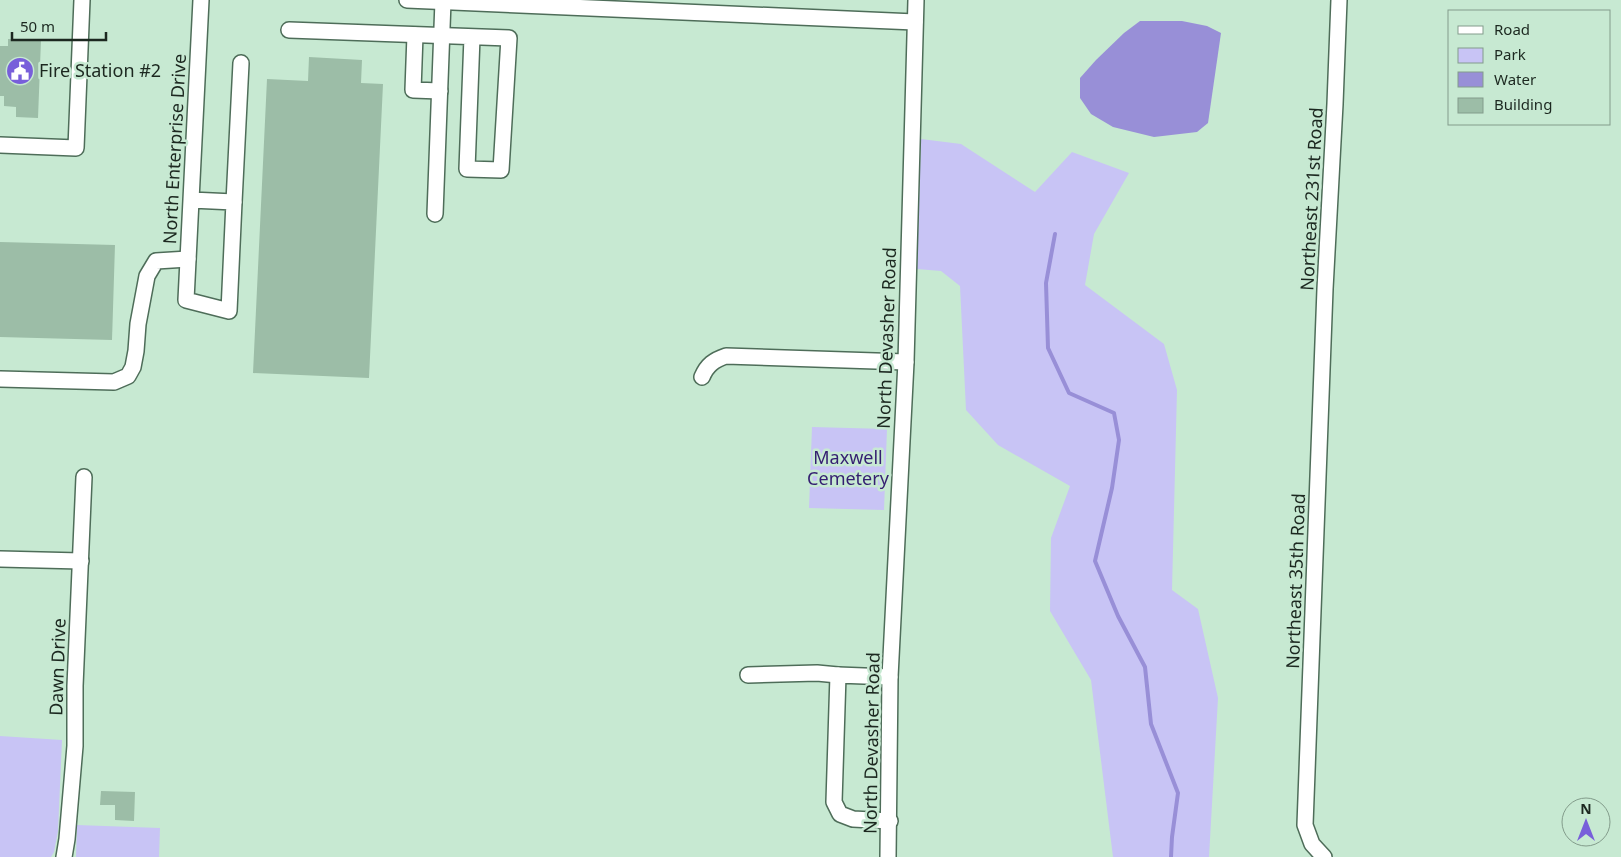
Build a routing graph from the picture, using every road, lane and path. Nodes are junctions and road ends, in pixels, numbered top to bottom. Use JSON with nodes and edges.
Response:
{"nodes":[{"id":1,"x":82,"y":0,"type":"edge"},
{"id":2,"x":201,"y":0,"type":"edge"},
{"id":3,"x":407,"y":0,"type":"edge"},
{"id":4,"x":916,"y":0,"type":"edge"},
{"id":5,"x":1339,"y":0,"type":"edge"},
{"id":6,"x":443,"y":1,"type":"junction"},
{"id":7,"x":914,"y":22,"type":"junction"},
{"id":8,"x":289,"y":30,"type":"dead end"},
{"id":9,"x":415,"y":35,"type":"junction"},
{"id":10,"x":442,"y":36,"type":"junction"},
{"id":11,"x":472,"y":36,"type":"junction"},
{"id":12,"x":241,"y":63,"type":"dead end"},
{"id":13,"x":440,"y":91,"type":"junction"},
{"id":14,"x":0,"y":145,"type":"edge"},
{"id":15,"x":191,"y":200,"type":"junction"},
{"id":16,"x":234,"y":202,"type":"junction"},
{"id":17,"x":435,"y":214,"type":"dead end"},
{"id":18,"x":188,"y":259,"type":"junction"},
{"id":19,"x":906,"y":362,"type":"junction"},
{"id":20,"x":702,"y":377,"type":"dead end"},
{"id":21,"x":0,"y":379,"type":"edge"},
{"id":22,"x":1322,"y":400,"type":"joint"},
{"id":23,"x":84,"y":477,"type":"dead end"},
{"id":24,"x":0,"y":559,"type":"edge"},
{"id":25,"x":81,"y":561,"type":"junction"},
{"id":26,"x":748,"y":675,"type":"dead end"},
{"id":27,"x":838,"y":675,"type":"junction"},
{"id":28,"x":890,"y":677,"type":"junction"},
{"id":29,"x":890,"y":821,"type":"junction"},
{"id":30,"x":64,"y":857,"type":"edge"},
{"id":31,"x":888,"y":857,"type":"edge"},
{"id":32,"x":1324,"y":857,"type":"edge"}],
"edges":[{"from":1,"to":14,"type":"street"},
{"from":2,"to":15,"type":"street","name":"North Enterprise Drive"},
{"from":3,"to":6,"type":"street"},
{"from":4,"to":7,"type":"street","name":"North Devasher Road"},
{"from":5,"to":22,"type":"street","name":"Northeast 231st Road"},
{"from":6,"to":7,"type":"street"},
{"from":6,"to":10,"type":"street"},
{"from":7,"to":19,"type":"street","name":"North Devasher Road"},
{"from":8,"to":9,"type":"street"},
{"from":9,"to":10,"type":"street"},
{"from":9,"to":13,"type":"street"},
{"from":10,"to":11,"type":"street"},
{"from":10,"to":13,"type":"street"},
{"from":11,"to":11,"type":"street"},
{"from":12,"to":16,"type":"street"},
{"from":13,"to":17,"type":"street"},
{"from":15,"to":16,"type":"street"},
{"from":15,"to":18,"type":"street","name":"North Enterprise Drive"},
{"from":16,"to":18,"type":"street","name":"North Enterprise Drive"},
{"from":18,"to":21,"type":"street"},
{"from":19,"to":20,"type":"street"},
{"from":19,"to":28,"type":"street","name":"North Devasher Road"},
{"from":22,"to":32,"type":"street","name":"Northeast 35th Road"},
{"from":23,"to":25,"type":"street","name":"Dawn Drive"},
{"from":24,"to":25,"type":"street"},
{"from":25,"to":30,"type":"street","name":"Dawn Drive"},
{"from":26,"to":27,"type":"street"},
{"from":27,"to":28,"type":"street"},
{"from":27,"to":29,"type":"street"},
{"from":28,"to":29,"type":"street","name":"North Devasher Road"},
{"from":29,"to":31,"type":"street","name":"North Devasher Road"}]}
